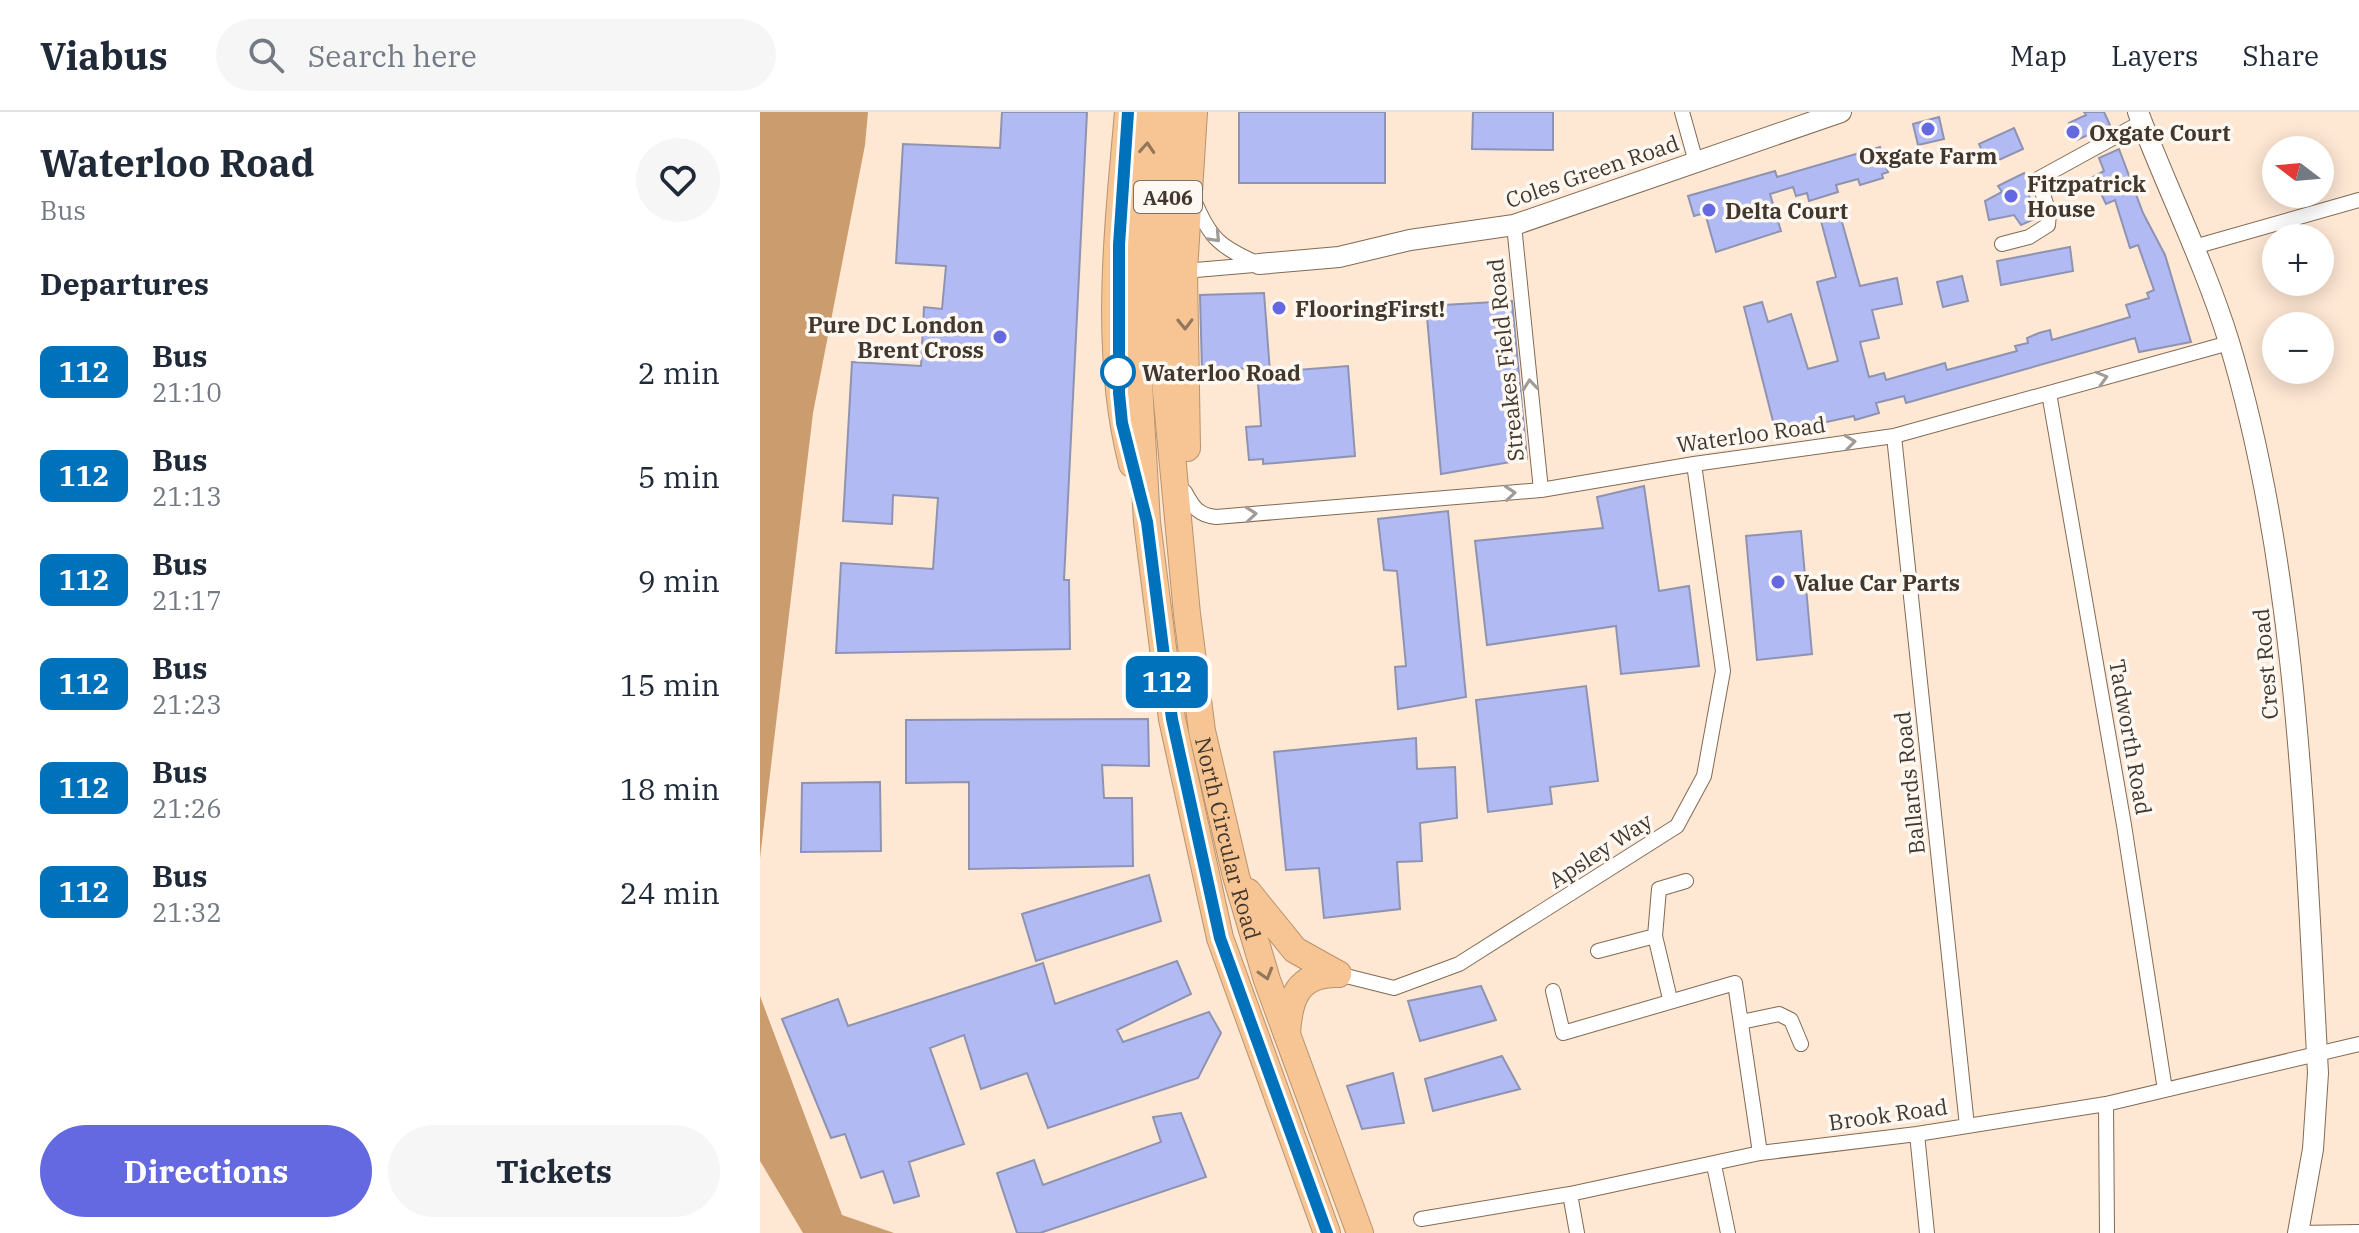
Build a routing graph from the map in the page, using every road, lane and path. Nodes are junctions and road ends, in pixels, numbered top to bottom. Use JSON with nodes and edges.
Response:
{"nodes":[{"id":1,"x":1128,"y":112,"type":"edge"},
{"id":2,"x":1150,"y":112,"type":"edge"},
{"id":3,"x":1174,"y":112,"type":"edge"},
{"id":4,"x":1194,"y":112,"type":"edge"},
{"id":5,"x":1682,"y":112,"type":"edge"},
{"id":6,"x":1841,"y":112,"type":"edge"},
{"id":7,"x":2140,"y":117,"type":"edge"},
{"id":8,"x":1696,"y":162,"type":"junction"},
{"id":9,"x":1191,"y":191,"type":"junction"},
{"id":10,"x":2359,"y":200,"type":"edge"},
{"id":11,"x":1514,"y":225,"type":"junction"},
{"id":12,"x":2002,"y":244,"type":"dead end"},
{"id":13,"x":2194,"y":247,"type":"junction"},
{"id":14,"x":1259,"y":264,"type":"junction"},
{"id":15,"x":1162,"y":278,"type":"junction"},
{"id":16,"x":2229,"y":343,"type":"junction"},
{"id":17,"x":2049,"y":393,"type":"junction"},
{"id":18,"x":1894,"y":436,"type":"junction"},
{"id":19,"x":1694,"y":464,"type":"junction"},
{"id":20,"x":1541,"y":490,"type":"junction"},
{"id":21,"x":1185,"y":492,"type":"junction"},
{"id":22,"x":1147,"y":522,"type":"junction"},
{"id":23,"x":1183,"y":569,"type":"junction"},
{"id":24,"x":1236,"y":876,"type":"junction"},
{"id":25,"x":1686,"y":881,"type":"dead end"},
{"id":26,"x":1655,"y":936,"type":"junction"},
{"id":27,"x":1598,"y":951,"type":"dead end"},
{"id":28,"x":1338,"y":974,"type":"junction"},
{"id":29,"x":1553,"y":991,"type":"dead end"},
{"id":30,"x":1670,"y":999,"type":"junction"},
{"id":31,"x":1741,"y":1022,"type":"junction"},
{"id":32,"x":1287,"y":1038,"type":"junction"},
{"id":33,"x":1801,"y":1044,"type":"dead end"},
{"id":34,"x":2359,"y":1044,"type":"edge"},
{"id":35,"x":2317,"y":1053,"type":"junction"},
{"id":36,"x":2165,"y":1090,"type":"junction"},
{"id":37,"x":2106,"y":1104,"type":"junction"},
{"id":38,"x":1967,"y":1126,"type":"junction"},
{"id":39,"x":1917,"y":1134,"type":"junction"},
{"id":40,"x":1760,"y":1153,"type":"junction"},
{"id":41,"x":1714,"y":1165,"type":"junction"},
{"id":42,"x":1570,"y":1194,"type":"junction"},
{"id":43,"x":1421,"y":1219,"type":"dead end"},
{"id":44,"x":2359,"y":1232,"type":"edge"},
{"id":45,"x":1327,"y":1233,"type":"edge"},
{"id":46,"x":1360,"y":1233,"type":"edge"},
{"id":47,"x":1577,"y":1233,"type":"edge"},
{"id":48,"x":1728,"y":1233,"type":"edge"},
{"id":49,"x":1927,"y":1233,"type":"edge"},
{"id":50,"x":2107,"y":1233,"type":"edge"},
{"id":51,"x":2298,"y":1233,"type":"edge"}],
"edges":[{"from":1,"to":22,"type":"highway","number":"A406"},
{"from":15,"to":2,"type":"highway","number":"A406","one_way":true},
{"from":3,"to":15,"type":"highway","number":"A406"},
{"from":4,"to":9,"type":"highway","number":"A406"},
{"from":5,"to":8,"type":"street"},
{"from":6,"to":8,"type":"street","name":"Coles Green Road"},
{"from":7,"to":12,"type":"street"},
{"from":7,"to":13,"type":"street","name":"Crest Road"},
{"from":8,"to":11,"type":"street","name":"Coles Green Road"},
{"from":9,"to":14,"type":"street","one_way":true},
{"from":9,"to":15,"type":"highway","number":"A406"},
{"from":10,"to":13,"type":"street"},
{"from":11,"to":14,"type":"street","name":"Coles Green Road"},
{"from":20,"to":11,"type":"street","name":"Streakes Field Road","one_way":true},
{"from":13,"to":16,"type":"street","name":"Crest Road"},
{"from":14,"to":15,"type":"street","name":"Coles Green Road"},
{"from":15,"to":21,"type":"highway","number":"A406","one_way":true},
{"from":15,"to":22,"type":"highway","name":"North Circular Road","number":"A406"},
{"from":15,"to":23,"type":"highway","name":"North Circular Road","number":"A406"},
{"from":17,"to":16,"type":"street","name":"Waterloo Road","one_way":true},
{"from":16,"to":35,"type":"street","name":"Crest Road"},
{"from":17,"to":18,"type":"street","name":"Waterloo Road"},
{"from":17,"to":36,"type":"street","name":"Tadworth Road"},
{"from":19,"to":18,"type":"street","name":"Waterloo Road","one_way":true},
{"from":18,"to":38,"type":"street","name":"Ballards Road"},
{"from":19,"to":20,"type":"street","name":"Waterloo Road"},
{"from":19,"to":28,"type":"street","name":"Apsley Way"},
{"from":21,"to":20,"type":"street","name":"Waterloo Road","one_way":true},
{"from":21,"to":23,"type":"highway","number":"A406"},
{"from":22,"to":45,"type":"highway","name":"North Circular Road","number":"A406"},
{"from":23,"to":24,"type":"highway","name":"North Circular Road","number":"A406"},
{"from":24,"to":28,"type":"highway"},
{"from":24,"to":32,"type":"highway","name":"North Circular Road","number":"A406","one_way":true},
{"from":25,"to":26,"type":"street"},
{"from":26,"to":27,"type":"street"},
{"from":26,"to":30,"type":"street"},
{"from":28,"to":32,"type":"highway"},
{"from":29,"to":30,"type":"street"},
{"from":30,"to":31,"type":"street"},
{"from":31,"to":33,"type":"street"},
{"from":31,"to":40,"type":"street"},
{"from":32,"to":46,"type":"highway","name":"North Circular Road","number":"A406"},
{"from":34,"to":35,"type":"street","name":"Brook Road"},
{"from":35,"to":36,"type":"street","name":"Brook Road"},
{"from":35,"to":51,"type":"street","name":"Crest Road"},
{"from":36,"to":37,"type":"street","name":"Brook Road"},
{"from":37,"to":38,"type":"street","name":"Brook Road"},
{"from":37,"to":50,"type":"street"},
{"from":38,"to":39,"type":"street","name":"Brook Road"},
{"from":39,"to":40,"type":"street","name":"Brook Road"},
{"from":39,"to":49,"type":"street"},
{"from":40,"to":41,"type":"street","name":"Brook Road"},
{"from":41,"to":42,"type":"street","name":"Brook Road"},
{"from":41,"to":48,"type":"street"},
{"from":42,"to":43,"type":"street","name":"Brook Road"},
{"from":42,"to":47,"type":"street"},
{"from":44,"to":51,"type":"street"}]}
